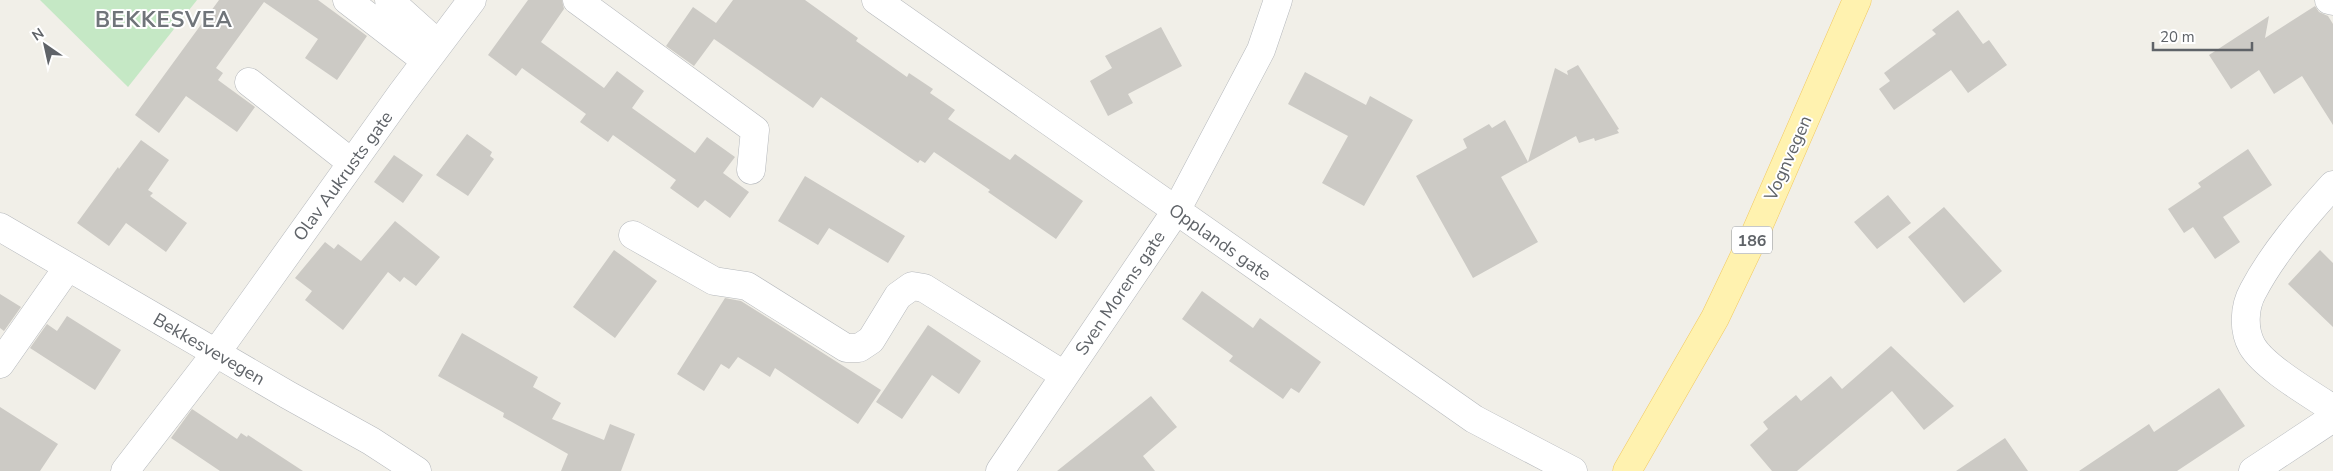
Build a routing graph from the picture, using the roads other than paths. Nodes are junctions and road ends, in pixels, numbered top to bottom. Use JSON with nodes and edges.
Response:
{"nodes":[{"id":1,"x":347,"y":0,"type":"edge"},
{"id":2,"x":389,"y":0,"type":"edge"},
{"id":3,"x":472,"y":0,"type":"edge"},
{"id":4,"x":577,"y":0,"type":"edge"},
{"id":5,"x":876,"y":0,"type":"edge"},
{"id":6,"x":1278,"y":0,"type":"edge"},
{"id":7,"x":1857,"y":0,"type":"edge"},
{"id":8,"x":2329,"y":0,"type":"edge"},
{"id":9,"x":2333,"y":1,"type":"edge"},
{"id":10,"x":432,"y":53,"type":"junction"},
{"id":11,"x":249,"y":82,"type":"dead end"},
{"id":12,"x":352,"y":163,"type":"junction"},
{"id":13,"x":751,"y":170,"type":"dead end"},
{"id":14,"x":2333,"y":185,"type":"edge"},
{"id":15,"x":1176,"y":211,"type":"junction"},
{"id":16,"x":0,"y":226,"type":"edge"},
{"id":17,"x":633,"y":235,"type":"dead end"},
{"id":18,"x":68,"y":267,"type":"junction"},
{"id":19,"x":216,"y":353,"type":"junction"},
{"id":20,"x":0,"y":364,"type":"edge"},
{"id":21,"x":1064,"y":375,"type":"junction"},
{"id":22,"x":2333,"y":409,"type":"edge"},
{"id":23,"x":2333,"y":418,"type":"edge"},
{"id":24,"x":125,"y":471,"type":"edge"},
{"id":25,"x":417,"y":471,"type":"edge"},
{"id":26,"x":1000,"y":471,"type":"edge"},
{"id":27,"x":1573,"y":471,"type":"edge"},
{"id":28,"x":1627,"y":471,"type":"edge"},
{"id":29,"x":2253,"y":471,"type":"edge"}],
"edges":[{"from":1,"to":10,"type":"street"},
{"from":2,"to":10,"type":"street"},
{"from":3,"to":10,"type":"street","name":"Olav Aukrusts gate"},
{"from":4,"to":13,"type":"street"},
{"from":5,"to":15,"type":"street","name":"Opplands gate"},
{"from":6,"to":15,"type":"street","name":"Sven Morens gate"},
{"from":7,"to":28,"type":"main road","name":"Vognvegen","number":"186"},
{"from":8,"to":9,"type":"street"},
{"from":10,"to":12,"type":"street","name":"Olav Aukrusts gate"},
{"from":11,"to":12,"type":"street"},
{"from":12,"to":19,"type":"street","name":"Olav Aukrusts gate"},
{"from":14,"to":22,"type":"street"},
{"from":15,"to":21,"type":"street","name":"Sven Morens gate"},
{"from":15,"to":27,"type":"street","name":"Opplands gate"},
{"from":16,"to":18,"type":"street","name":"Bekkesvevegen"},
{"from":17,"to":21,"type":"street"},
{"from":18,"to":19,"type":"street","name":"Bekkesvevegen"},
{"from":18,"to":20,"type":"street"},
{"from":19,"to":24,"type":"street","name":"Olav Aukrusts gate"},
{"from":19,"to":25,"type":"street","name":"Bekkesvevegen"},
{"from":21,"to":26,"type":"street","name":"Sven Morens gate"},
{"from":23,"to":29,"type":"street"}]}
